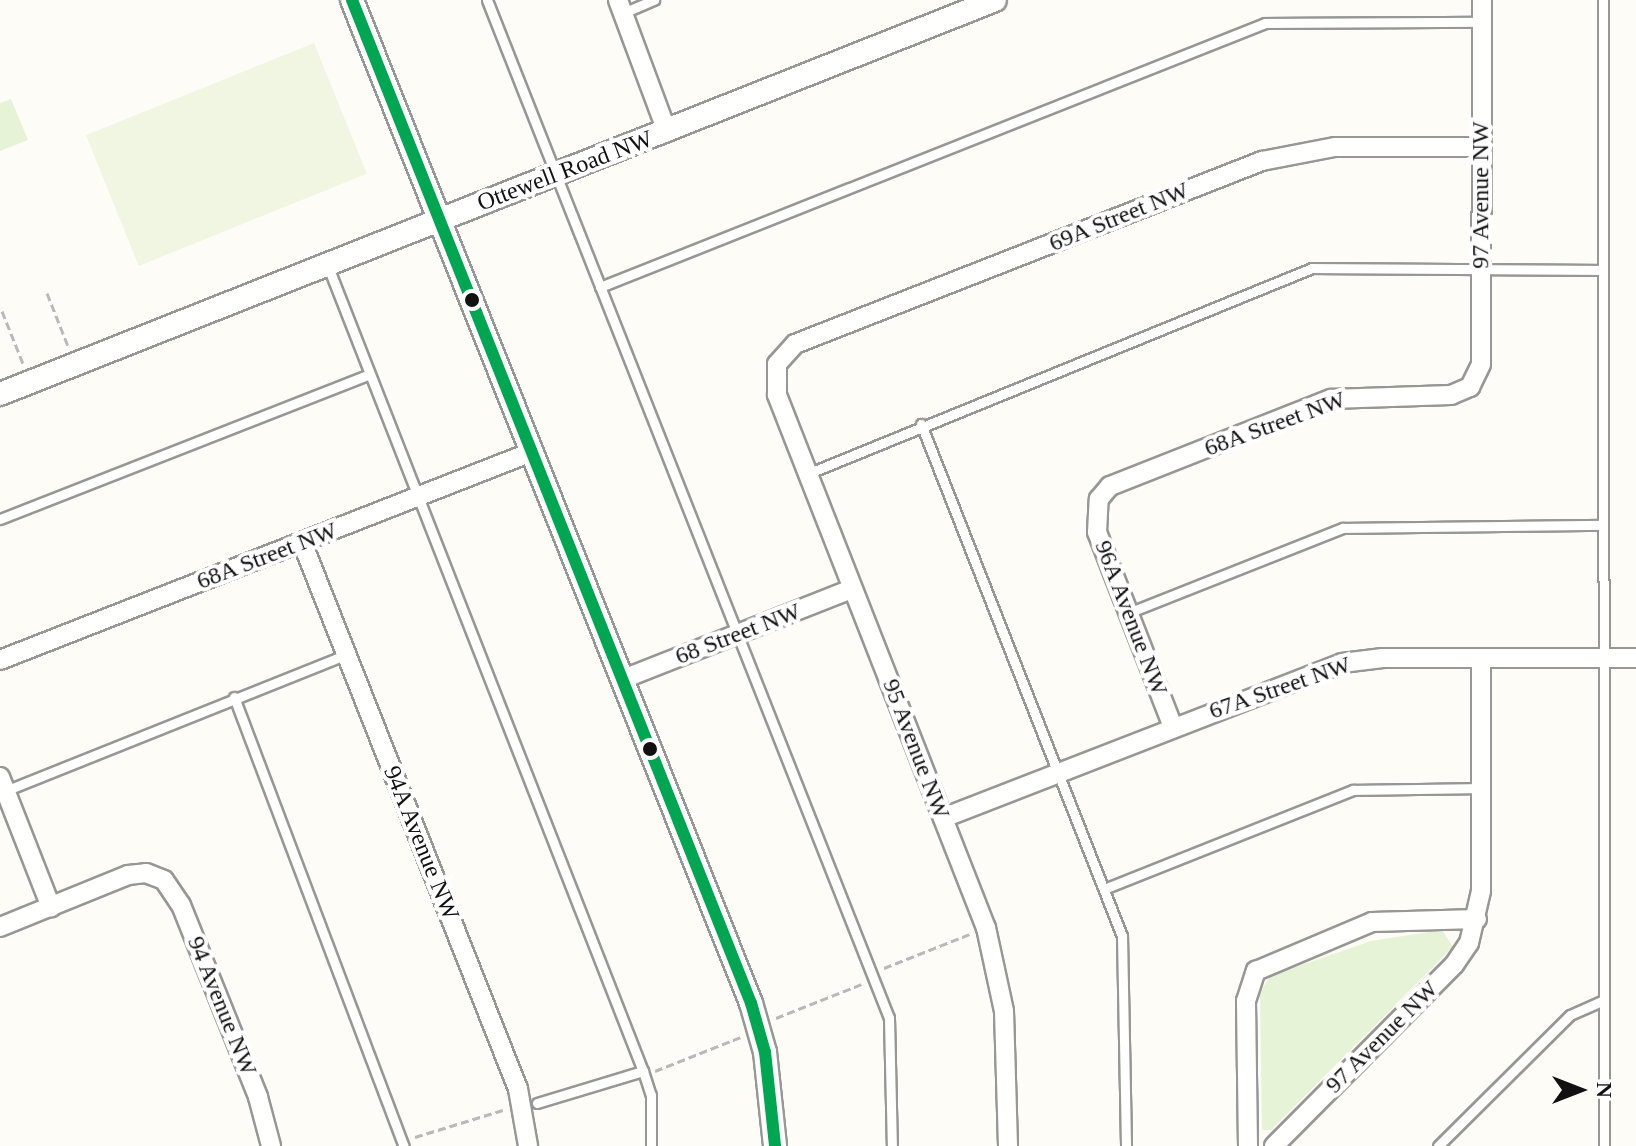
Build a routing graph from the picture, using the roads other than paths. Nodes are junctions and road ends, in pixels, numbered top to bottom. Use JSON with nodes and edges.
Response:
{"nodes":[{"id":1,"x":352,"y":0,"type":"edge"},
{"id":2,"x":487,"y":0,"type":"edge"},
{"id":3,"x":654,"y":0,"type":"edge"},
{"id":4,"x":995,"y":0,"type":"edge"},
{"id":5,"x":1482,"y":0,"type":"edge"},
{"id":6,"x":1603,"y":0,"type":"edge"},
{"id":7,"x":620,"y":6,"type":"edge"},
{"id":8,"x":1482,"y":22,"type":"junction"},
{"id":9,"x":667,"y":132,"type":"junction"},
{"id":10,"x":1482,"y":147,"type":"junction"},
{"id":11,"x":555,"y":176,"type":"junction"},
{"id":12,"x":442,"y":219,"type":"junction"},
{"id":13,"x":327,"y":264,"type":"junction"},
{"id":14,"x":1481,"y":270,"type":"junction"},
{"id":15,"x":1603,"y":270,"type":"junction"},
{"id":16,"x":600,"y":287,"type":"junction"},
{"id":17,"x":777,"y":364,"type":"joint"},
{"id":18,"x":368,"y":375,"type":"junction"},
{"id":19,"x":1470,"y":387,"type":"joint"},
{"id":20,"x":0,"y":394,"type":"edge"},
{"id":21,"x":921,"y":424,"type":"junction"},
{"id":22,"x":534,"y":451,"type":"junction"},
{"id":23,"x":807,"y":474,"type":"junction"},
{"id":24,"x":416,"y":498,"type":"junction"},
{"id":25,"x":1096,"y":508,"type":"joint"},
{"id":26,"x":0,"y":519,"type":"edge"},
{"id":27,"x":1603,"y":525,"type":"junction"},
{"id":28,"x":302,"y":542,"type":"junction"},
{"id":29,"x":852,"y":589,"type":"junction"},
{"id":30,"x":1128,"y":613,"type":"junction"},
{"id":31,"x":738,"y":634,"type":"junction"},
{"id":32,"x":347,"y":654,"type":"junction"},
{"id":33,"x":1481,"y":658,"type":"junction"},
{"id":34,"x":1603,"y":658,"type":"junction"},
{"id":35,"x":1636,"y":658,"type":"edge"},
{"id":36,"x":0,"y":660,"type":"edge"},
{"id":37,"x":623,"y":679,"type":"junction"},
{"id":38,"x":234,"y":697,"type":"junction"},
{"id":39,"x":1173,"y":727,"type":"junction"},
{"id":40,"x":1058,"y":772,"type":"junction"},
{"id":41,"x":2,"y":787,"type":"edge"},
{"id":42,"x":1482,"y":788,"type":"junction"},
{"id":43,"x":943,"y":818,"type":"junction"},
{"id":44,"x":1104,"y":889,"type":"junction"},
{"id":45,"x":51,"y":907,"type":"junction"},
{"id":46,"x":1477,"y":919,"type":"junction"},
{"id":47,"x":0,"y":927,"type":"edge"},
{"id":48,"x":1602,"y":1001,"type":"junction"},
{"id":49,"x":646,"y":1072,"type":"junction"},
{"id":50,"x":537,"y":1103,"type":"dead end"},
{"id":51,"x":404,"y":1143,"type":"edge"},
{"id":52,"x":271,"y":1146,"type":"edge"},
{"id":53,"x":528,"y":1146,"type":"edge"},
{"id":54,"x":651,"y":1146,"type":"edge"},
{"id":55,"x":775,"y":1146,"type":"edge"},
{"id":56,"x":892,"y":1146,"type":"edge"},
{"id":57,"x":1008,"y":1146,"type":"edge"},
{"id":58,"x":1126,"y":1146,"type":"edge"},
{"id":59,"x":1248,"y":1146,"type":"edge"},
{"id":60,"x":1274,"y":1146,"type":"edge"},
{"id":61,"x":1438,"y":1146,"type":"edge"},
{"id":62,"x":1604,"y":1146,"type":"edge"}],
"edges":[{"from":1,"to":12,"type":"street"},
{"from":2,"to":11,"type":"lane"},
{"from":3,"to":7,"type":"lane"},
{"from":4,"to":9,"type":"street","name":"Ottewell Road NW"},
{"from":5,"to":8,"type":"street","name":"97 Avenue NW"},
{"from":6,"to":15,"type":"lane"},
{"from":7,"to":9,"type":"street"},
{"from":8,"to":10,"type":"street","name":"97 Avenue NW"},
{"from":8,"to":16,"type":"lane"},
{"from":9,"to":11,"type":"street","name":"Ottewell Road NW"},
{"from":10,"to":14,"type":"street","name":"97 Avenue NW"},
{"from":10,"to":17,"type":"street","name":"69A Street NW"},
{"from":11,"to":12,"type":"street","name":"Ottewell Road NW"},
{"from":11,"to":16,"type":"lane"},
{"from":12,"to":13,"type":"street","name":"Ottewell Road NW"},
{"from":12,"to":22,"type":"street"},
{"from":13,"to":18,"type":"lane"},
{"from":13,"to":20,"type":"street","name":"Ottewell Road NW"},
{"from":14,"to":15,"type":"lane"},
{"from":14,"to":19,"type":"street","name":"97 Avenue NW"},
{"from":14,"to":21,"type":"lane"},
{"from":15,"to":27,"type":"lane"},
{"from":16,"to":31,"type":"lane"},
{"from":17,"to":23,"type":"street","name":"95 Avenue NW"},
{"from":18,"to":24,"type":"lane"},
{"from":18,"to":26,"type":"lane"},
{"from":19,"to":25,"type":"street","name":"68A Street NW"},
{"from":21,"to":23,"type":"lane"},
{"from":21,"to":40,"type":"lane"},
{"from":22,"to":24,"type":"street","name":"68A Street NW"},
{"from":22,"to":37,"type":"street"},
{"from":23,"to":29,"type":"street","name":"95 Avenue NW"},
{"from":24,"to":28,"type":"street","name":"68A Street NW"},
{"from":24,"to":49,"type":"lane"},
{"from":25,"to":30,"type":"street","name":"96A Avenue NW"},
{"from":27,"to":30,"type":"lane"},
{"from":27,"to":34,"type":"lane"},
{"from":28,"to":32,"type":"street","name":"94A Avenue NW"},
{"from":28,"to":36,"type":"street","name":"68A Street NW"},
{"from":29,"to":31,"type":"street","name":"68 Street NW"},
{"from":29,"to":43,"type":"street","name":"95 Avenue NW"},
{"from":30,"to":39,"type":"street","name":"96A Avenue NW"},
{"from":31,"to":37,"type":"street","name":"68 Street NW"},
{"from":31,"to":56,"type":"lane"},
{"from":32,"to":38,"type":"lane"},
{"from":32,"to":53,"type":"street","name":"94A Avenue NW"},
{"from":33,"to":34,"type":"street","name":"67A Street NW"},
{"from":33,"to":39,"type":"street","name":"67A Street NW"},
{"from":33,"to":42,"type":"street","name":"97 Avenue NW"},
{"from":34,"to":35,"type":"street","name":"67A Street NW"},
{"from":34,"to":48,"type":"lane"},
{"from":37,"to":55,"type":"street"},
{"from":38,"to":41,"type":"lane"},
{"from":38,"to":51,"type":"lane"},
{"from":39,"to":40,"type":"street","name":"67A Street NW"},
{"from":40,"to":43,"type":"street","name":"67A Street NW"},
{"from":40,"to":44,"type":"lane"},
{"from":41,"to":45,"type":"street"},
{"from":42,"to":44,"type":"lane"},
{"from":42,"to":46,"type":"street","name":"97 Avenue NW"},
{"from":43,"to":57,"type":"street","name":"95 Avenue NW"},
{"from":44,"to":58,"type":"lane"},
{"from":45,"to":47,"type":"street"},
{"from":45,"to":52,"type":"street","name":"94 Avenue NW"},
{"from":46,"to":59,"type":"street"},
{"from":46,"to":60,"type":"street","name":"97 Avenue NW"},
{"from":48,"to":61,"type":"lane"},
{"from":48,"to":62,"type":"lane"},
{"from":49,"to":50,"type":"lane"},
{"from":49,"to":54,"type":"lane"}]}
